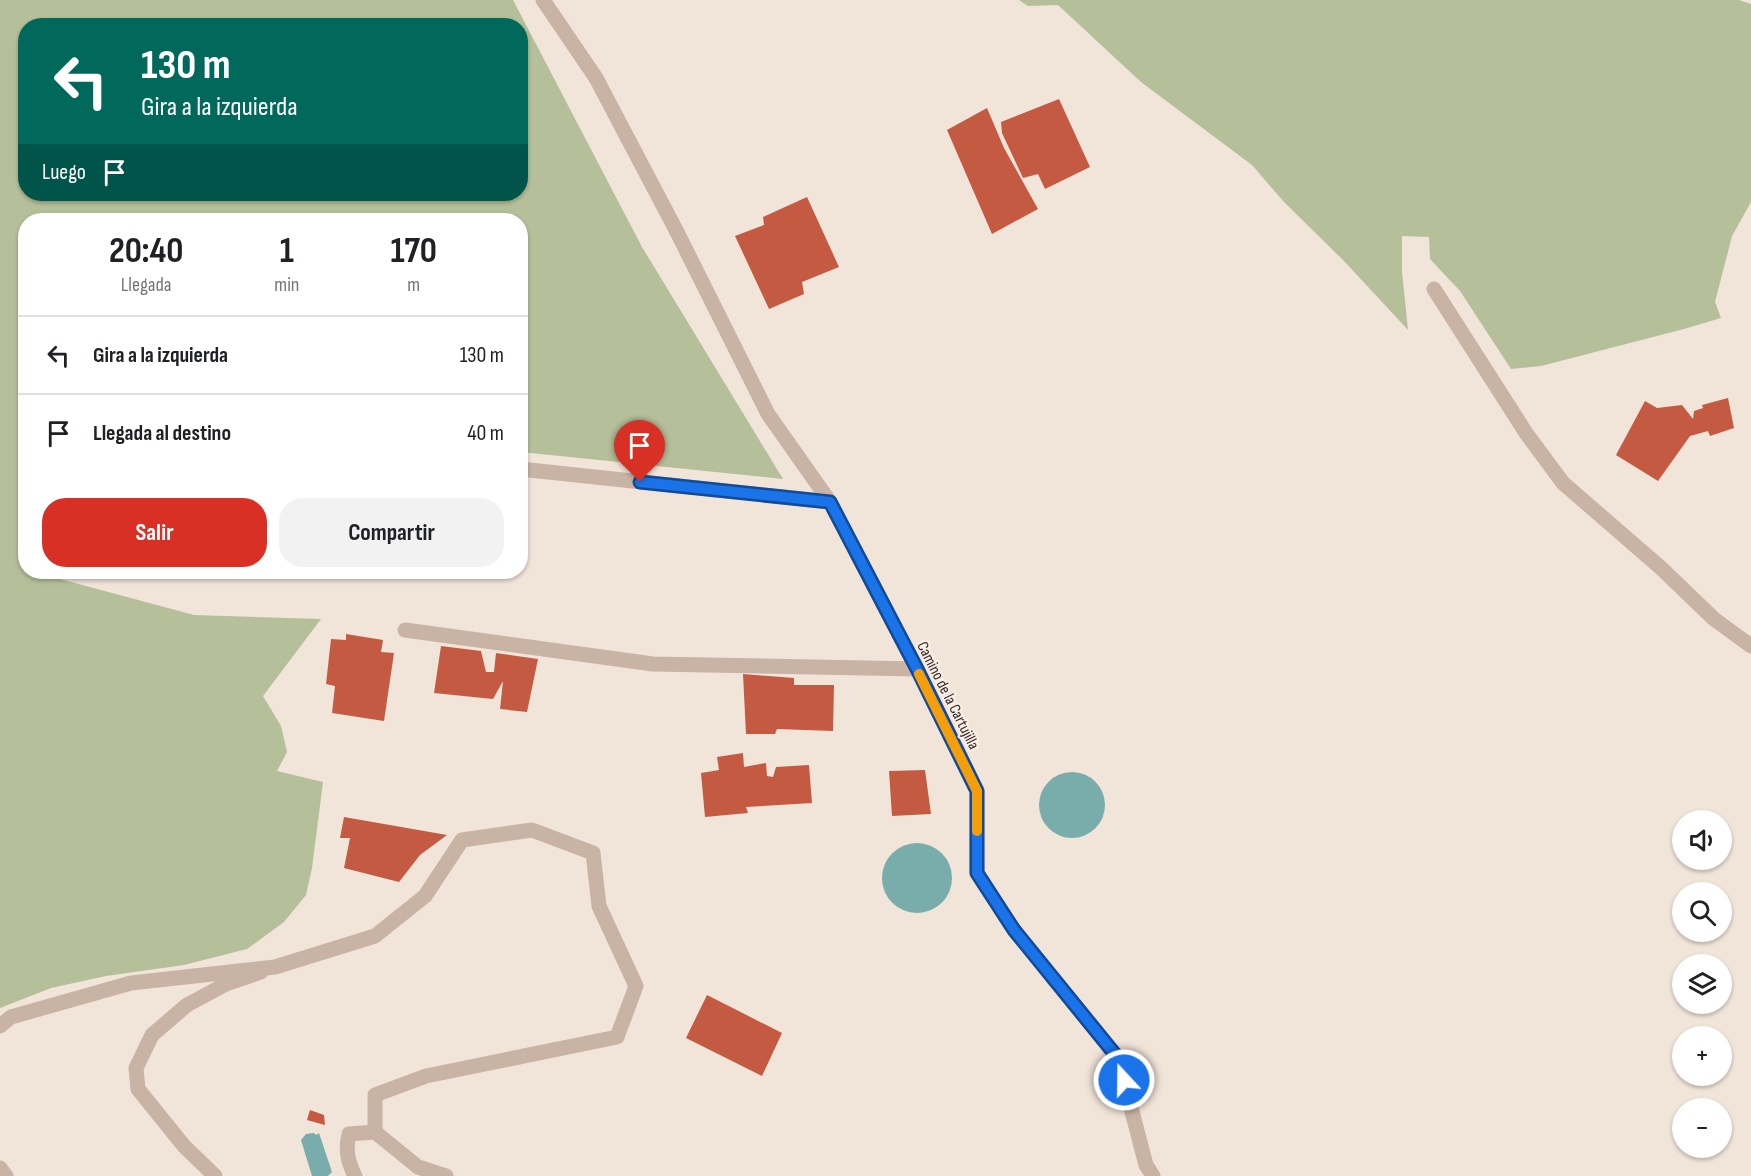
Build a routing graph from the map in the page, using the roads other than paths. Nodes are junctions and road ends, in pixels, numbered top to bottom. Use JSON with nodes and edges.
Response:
{"nodes":[{"id":1,"x":543,"y":0,"type":"edge"},
{"id":2,"x":1434,"y":289,"type":"dead end"},
{"id":3,"x":528,"y":470,"type":"edge"},
{"id":4,"x":830,"y":502,"type":"junction"},
{"id":5,"x":405,"y":630,"type":"dead end"},
{"id":6,"x":1751,"y":646,"type":"edge"},
{"id":7,"x":917,"y":669,"type":"junction"},
{"id":8,"x":275,"y":967,"type":"junction"},
{"id":9,"x":0,"y":1026,"type":"edge"},
{"id":10,"x":375,"y":1132,"type":"junction"},
{"id":11,"x":0,"y":1168,"type":"edge"},
{"id":12,"x":6,"y":1176,"type":"edge"},
{"id":13,"x":215,"y":1176,"type":"edge"},
{"id":14,"x":355,"y":1176,"type":"edge"},
{"id":15,"x":446,"y":1176,"type":"edge"},
{"id":16,"x":1153,"y":1176,"type":"edge"}],
"edges":[{"from":1,"to":4,"type":"street","name":"Camino de la Cartujilla"},
{"from":2,"to":6,"type":"street"},
{"from":3,"to":4,"type":"street"},
{"from":4,"to":7,"type":"street","name":"Camino de la Cartujilla"},
{"from":5,"to":7,"type":"street"},
{"from":7,"to":16,"type":"street","name":"Camino de la Cartujilla"},
{"from":8,"to":9,"type":"street"},
{"from":8,"to":10,"type":"street"},
{"from":8,"to":13,"type":"street"},
{"from":10,"to":14,"type":"street"},
{"from":10,"to":15,"type":"street"},
{"from":11,"to":12,"type":"street"}]}
